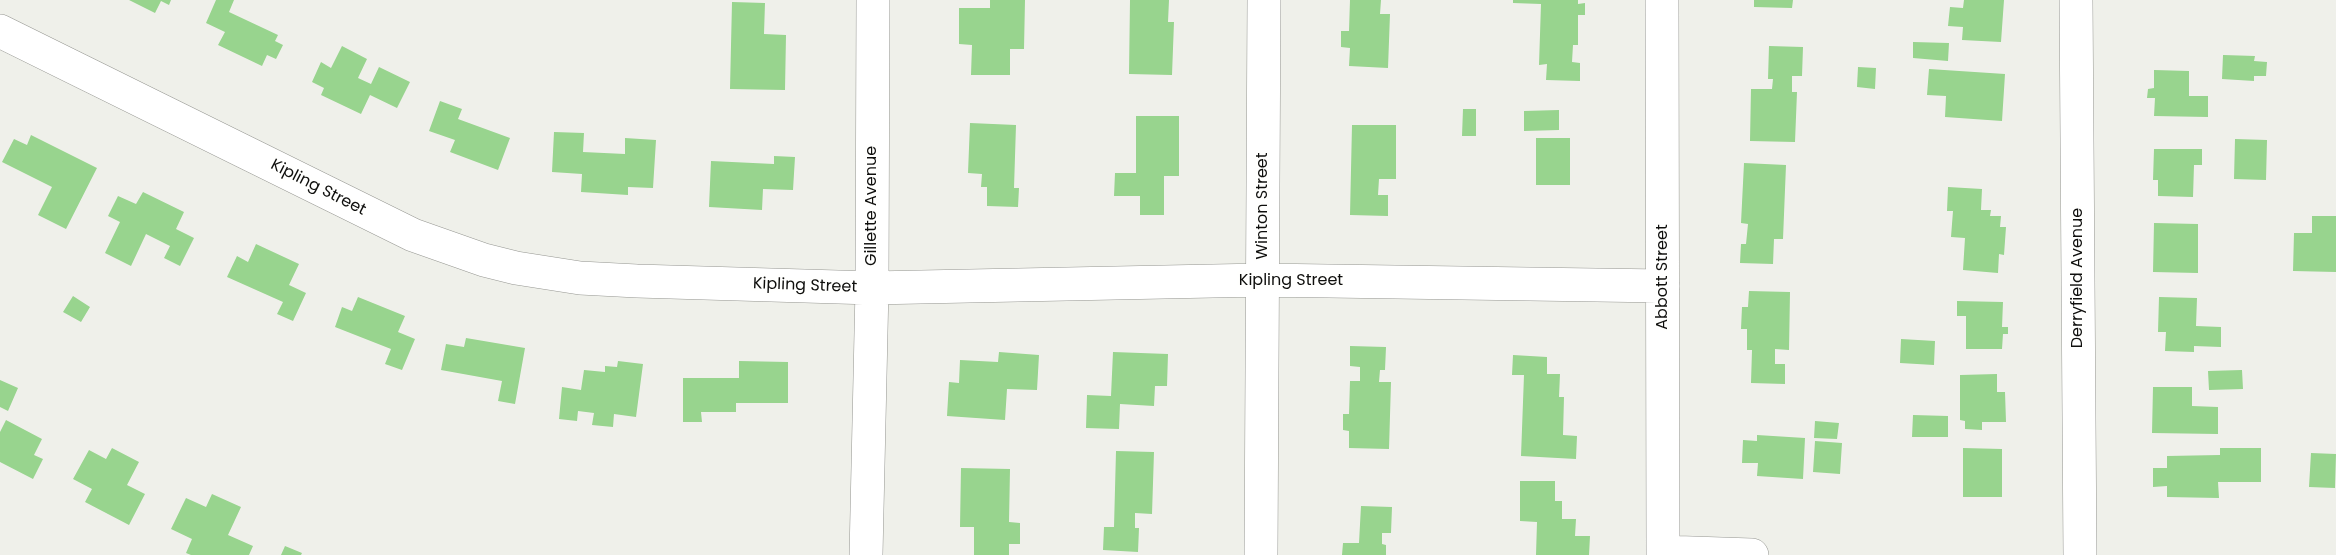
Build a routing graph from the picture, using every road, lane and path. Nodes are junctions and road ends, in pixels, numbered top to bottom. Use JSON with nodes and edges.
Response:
{"nodes":[{"id":1,"x":873,"y":0,"type":"edge"},
{"id":2,"x":1264,"y":0,"type":"edge"},
{"id":3,"x":1662,"y":0,"type":"edge"},
{"id":4,"x":2076,"y":0,"type":"edge"},
{"id":5,"x":0,"y":31,"type":"edge"},
{"id":6,"x":1262,"y":280,"type":"junction"},
{"id":7,"x":1663,"y":286,"type":"junction"},
{"id":8,"x":872,"y":288,"type":"junction"},
{"id":9,"x":1663,"y":554,"type":"edge"},
{"id":10,"x":866,"y":555,"type":"edge"},
{"id":11,"x":1261,"y":555,"type":"edge"},
{"id":12,"x":1752,"y":555,"type":"edge"},
{"id":13,"x":2080,"y":555,"type":"edge"}],
"edges":[{"from":1,"to":8,"type":"street","name":"Gillette Avenue"},
{"from":2,"to":6,"type":"street","name":"Winton Street"},
{"from":3,"to":7,"type":"street","name":"Abbott Street"},
{"from":4,"to":13,"type":"street","name":"Derryfield Avenue"},
{"from":5,"to":8,"type":"street","name":"Kipling Street"},
{"from":6,"to":7,"type":"street","name":"Kipling Street"},
{"from":6,"to":8,"type":"street","name":"Kipling Street"},
{"from":6,"to":11,"type":"street","name":"Winton Street"},
{"from":7,"to":9,"type":"street","name":"Abbott Street"},
{"from":8,"to":10,"type":"street","name":"Gillette Avenue"},
{"from":9,"to":12,"type":"street"}]}
